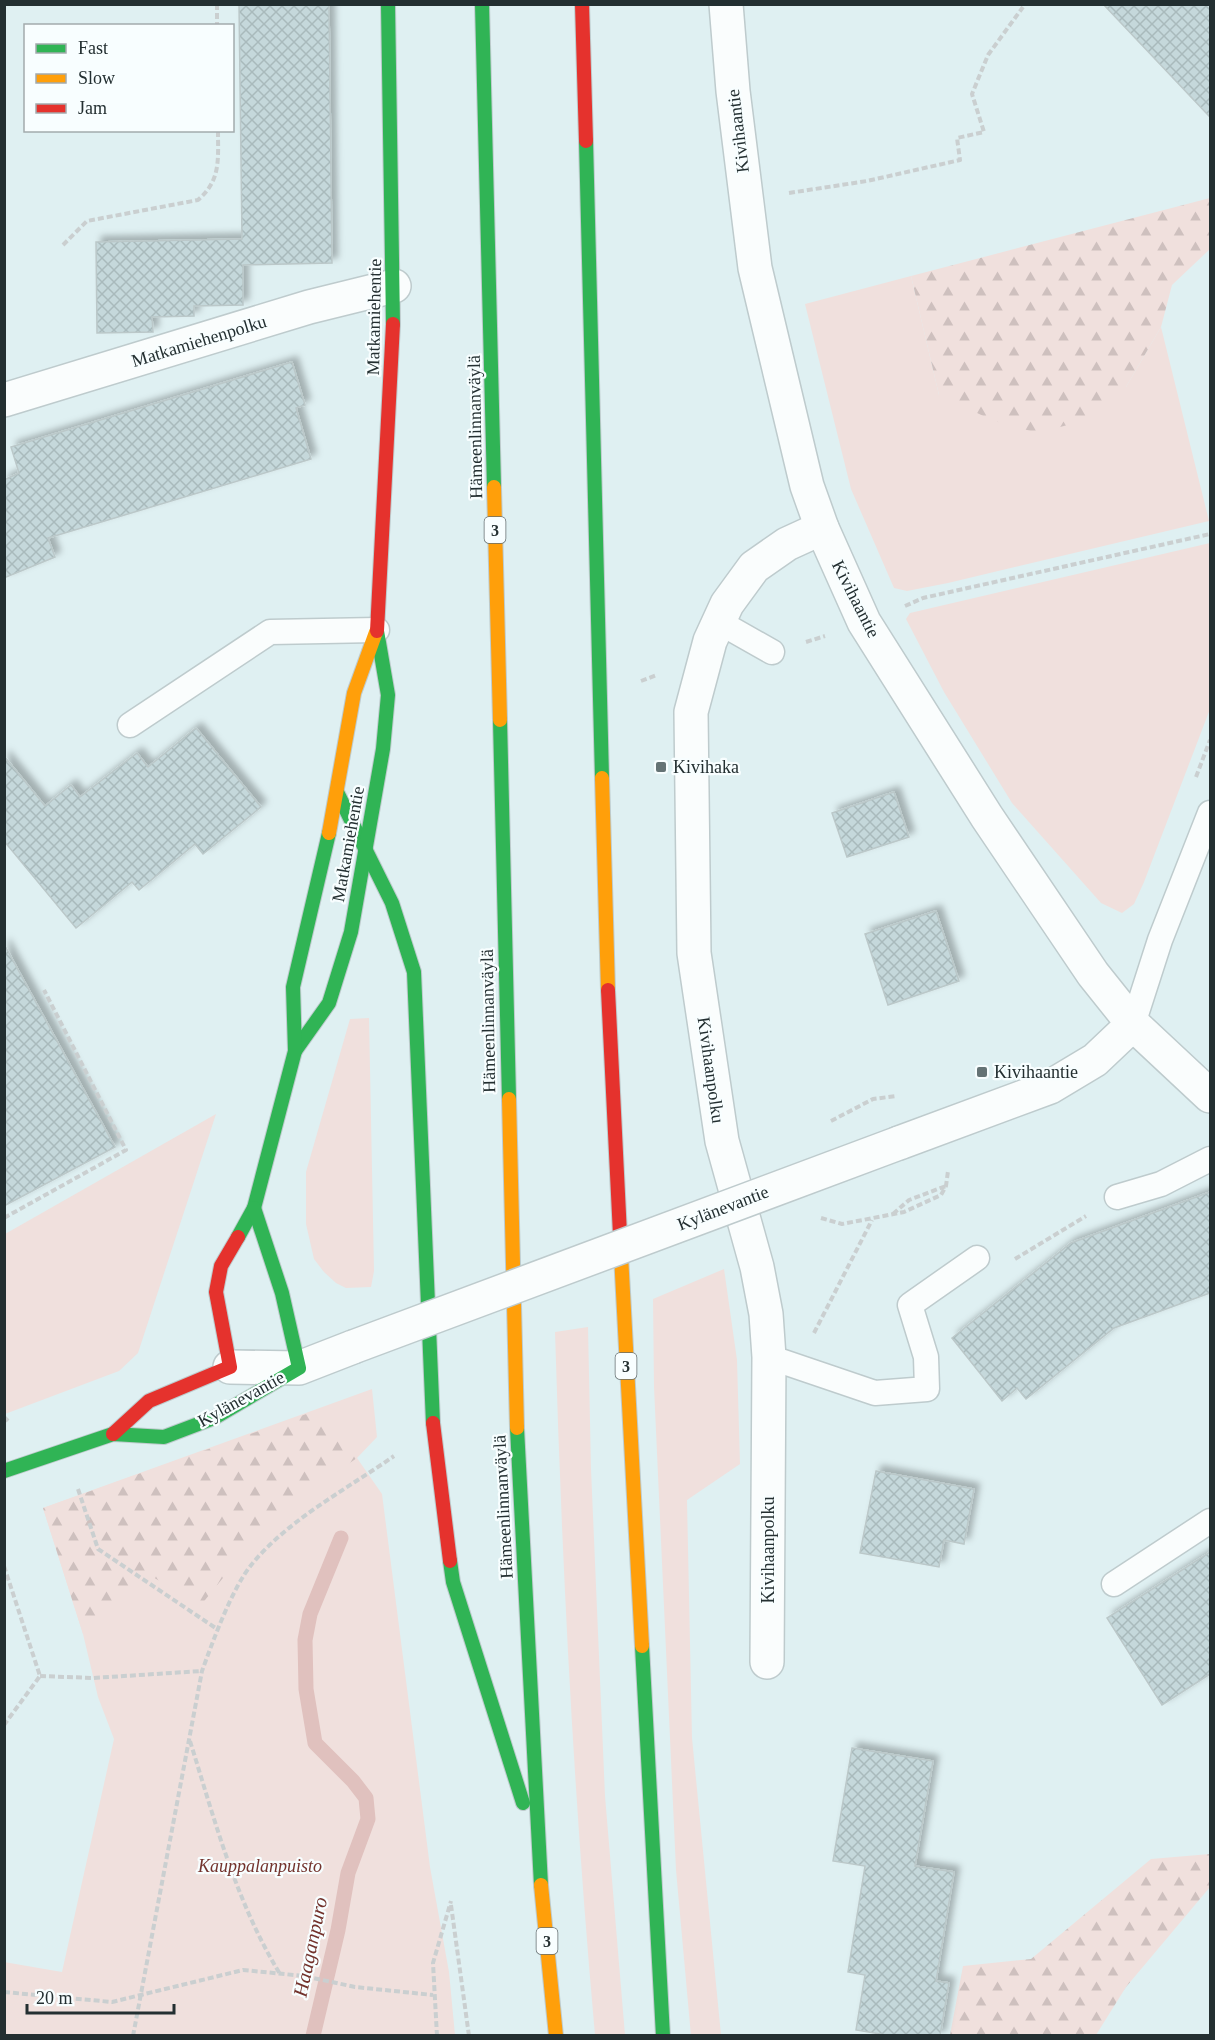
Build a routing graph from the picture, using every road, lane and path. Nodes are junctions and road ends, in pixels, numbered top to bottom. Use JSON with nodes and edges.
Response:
{"nodes":[{"id":1,"x":217,"y":4,"type":"edge"},
{"id":2,"x":388,"y":4,"type":"edge"},
{"id":3,"x":482,"y":4,"type":"edge"},
{"id":4,"x":582,"y":4,"type":"edge"},
{"id":5,"x":726,"y":4,"type":"edge"},
{"id":6,"x":1023,"y":7,"type":"dead end"},
{"id":7,"x":217,"y":24,"type":"edge"},
{"id":8,"x":218,"y":132,"type":"edge"},
{"id":9,"x":786,"y":194,"type":"dead end"},
{"id":10,"x":63,"y":245,"type":"dead end"},
{"id":11,"x":394,"y":286,"type":"junction"},
{"id":12,"x":4,"y":400,"type":"edge"},
{"id":13,"x":822,"y":528,"type":"junction"},
{"id":14,"x":1210,"y":534,"type":"edge"},
{"id":15,"x":897,"y":609,"type":"dead end"},
{"id":16,"x":719,"y":622,"type":"junction"},
{"id":17,"x":377,"y":630,"type":"junction"},
{"id":18,"x":772,"y":652,"type":"dead end"},
{"id":19,"x":130,"y":725,"type":"dead end"},
{"id":20,"x":338,"y":794,"type":"junction"},
{"id":21,"x":1210,"y":813,"type":"edge"},
{"id":22,"x":367,"y":848,"type":"junction"},
{"id":23,"x":44,"y":990,"type":"dead end"},
{"id":24,"x":1133,"y":1024,"type":"junction"},
{"id":25,"x":295,"y":1051,"type":"junction"},
{"id":26,"x":1210,"y":1096,"type":"edge"},
{"id":27,"x":1210,"y":1159,"type":"edge"},
{"id":28,"x":948,"y":1167,"type":"dead end"},
{"id":29,"x":946,"y":1185,"type":"junction"},
{"id":30,"x":1117,"y":1197,"type":"joint"},
{"id":31,"x":254,"y":1208,"type":"junction"},
{"id":32,"x":810,"y":1214,"type":"dead end"},
{"id":33,"x":893,"y":1215,"type":"junction"},
{"id":34,"x":4,"y":1218,"type":"edge"},
{"id":35,"x":872,"y":1220,"type":"junction"},
{"id":36,"x":977,"y":1258,"type":"joint"},
{"id":37,"x":769,"y":1357,"type":"junction"},
{"id":38,"x":230,"y":1367,"type":"junction"},
{"id":39,"x":299,"y":1368,"type":"junction"},
{"id":40,"x":113,"y":1434,"type":"junction"},
{"id":41,"x":394,"y":1456,"type":"dead end"},
{"id":42,"x":4,"y":1471,"type":"edge"},
{"id":43,"x":77,"y":1486,"type":"dead end"},
{"id":44,"x":1210,"y":1521,"type":"edge"},
{"id":45,"x":4,"y":1566,"type":"edge"},
{"id":46,"x":1114,"y":1584,"type":"dead end"},
{"id":47,"x":217,"y":1629,"type":"junction"},
{"id":48,"x":767,"y":1662,"type":"dead end"},
{"id":49,"x":202,"y":1671,"type":"junction"},
{"id":50,"x":40,"y":1676,"type":"junction"},
{"id":51,"x":4,"y":1725,"type":"edge"},
{"id":52,"x":190,"y":1740,"type":"junction"},
{"id":53,"x":537,"y":1847,"type":"junction"},
{"id":54,"x":281,"y":1974,"type":"junction"},
{"id":55,"x":4,"y":1992,"type":"edge"},
{"id":56,"x":142,"y":1992,"type":"junction"},
{"id":57,"x":433,"y":1995,"type":"junction"},
{"id":58,"x":133,"y":2036,"type":"edge"},
{"id":59,"x":437,"y":2036,"type":"edge"},
{"id":60,"x":469,"y":2036,"type":"edge"},
{"id":61,"x":556,"y":2036,"type":"edge"},
{"id":62,"x":663,"y":2036,"type":"edge"}],
"edges":[{"from":1,"to":7,"type":"path"},
{"from":2,"to":11,"type":"main road","name":"Matkamiehentie"},
{"from":3,"to":53,"type":"main road","name":"Hämeenlinnanväylä","number":"3"},
{"from":4,"to":62,"type":"main road","number":"3"},
{"from":5,"to":13,"type":"street","name":"Kivihaantie"},
{"from":6,"to":9,"type":"path"},
{"from":8,"to":10,"type":"path"},
{"from":11,"to":12,"type":"street","name":"Matkamiehenpolku"},
{"from":11,"to":17,"type":"main road","name":"Matkamiehentie"},
{"from":13,"to":16,"type":"street","name":"Kivihaanpolku"},
{"from":13,"to":24,"type":"street","name":"Kivihaantie"},
{"from":14,"to":15,"type":"path"},
{"from":16,"to":18,"type":"lane"},
{"from":16,"to":37,"type":"street","name":"Kivihaanpolku"},
{"from":17,"to":19,"type":"lane"},
{"from":17,"to":20,"type":"main road","name":"Matkamiehentie"},
{"from":17,"to":22,"type":"main road","name":"Matkamiehentie"},
{"from":20,"to":22,"type":"main road"},
{"from":20,"to":25,"type":"main road","name":"Matkamiehentie"},
{"from":21,"to":24,"type":"lane"},
{"from":22,"to":25,"type":"main road","name":"Matkamiehentie"},
{"from":22,"to":53,"type":"main road"},
{"from":23,"to":34,"type":"path"},
{"from":24,"to":26,"type":"street","name":"Kivihaantie"},
{"from":24,"to":39,"type":"street","name":"Kylänevantie","bridge":true},
{"from":25,"to":31,"type":"main road","name":"Matkamiehentie"},
{"from":27,"to":30,"type":"lane"},
{"from":28,"to":29,"type":"path"},
{"from":29,"to":33,"type":"path"},
{"from":29,"to":33,"type":"path"},
{"from":30,"to":36,"type":"path"},
{"from":31,"to":38,"type":"main road","name":"Matkamiehentie"},
{"from":31,"to":39,"type":"main road"},
{"from":32,"to":35,"type":"path"},
{"from":33,"to":35,"type":"path"},
{"from":35,"to":37,"type":"path"},
{"from":36,"to":37,"type":"lane"},
{"from":37,"to":48,"type":"street","name":"Kivihaanpolku"},
{"from":38,"to":39,"type":"street","name":"Kylänevantie"},
{"from":38,"to":40,"type":"main road","name":"Kylänevantie"},
{"from":39,"to":40,"type":"main road","name":"Kylänevantie"},
{"from":40,"to":42,"type":"main road","name":"Kylänevantie"},
{"from":41,"to":47,"type":"path"},
{"from":43,"to":47,"type":"path"},
{"from":44,"to":46,"type":"lane"},
{"from":45,"to":50,"type":"path"},
{"from":47,"to":49,"type":"path"},
{"from":49,"to":50,"type":"path"},
{"from":49,"to":52,"type":"path"},
{"from":50,"to":51,"type":"path"},
{"from":52,"to":54,"type":"path"},
{"from":52,"to":56,"type":"path"},
{"from":53,"to":61,"type":"main road","name":"Hämeenlinnanväylä","number":"3"},
{"from":54,"to":56,"type":"path"},
{"from":54,"to":57,"type":"path"},
{"from":55,"to":56,"type":"path"},
{"from":56,"to":58,"type":"path"},
{"from":57,"to":59,"type":"path"},
{"from":57,"to":60,"type":"path"}]}
